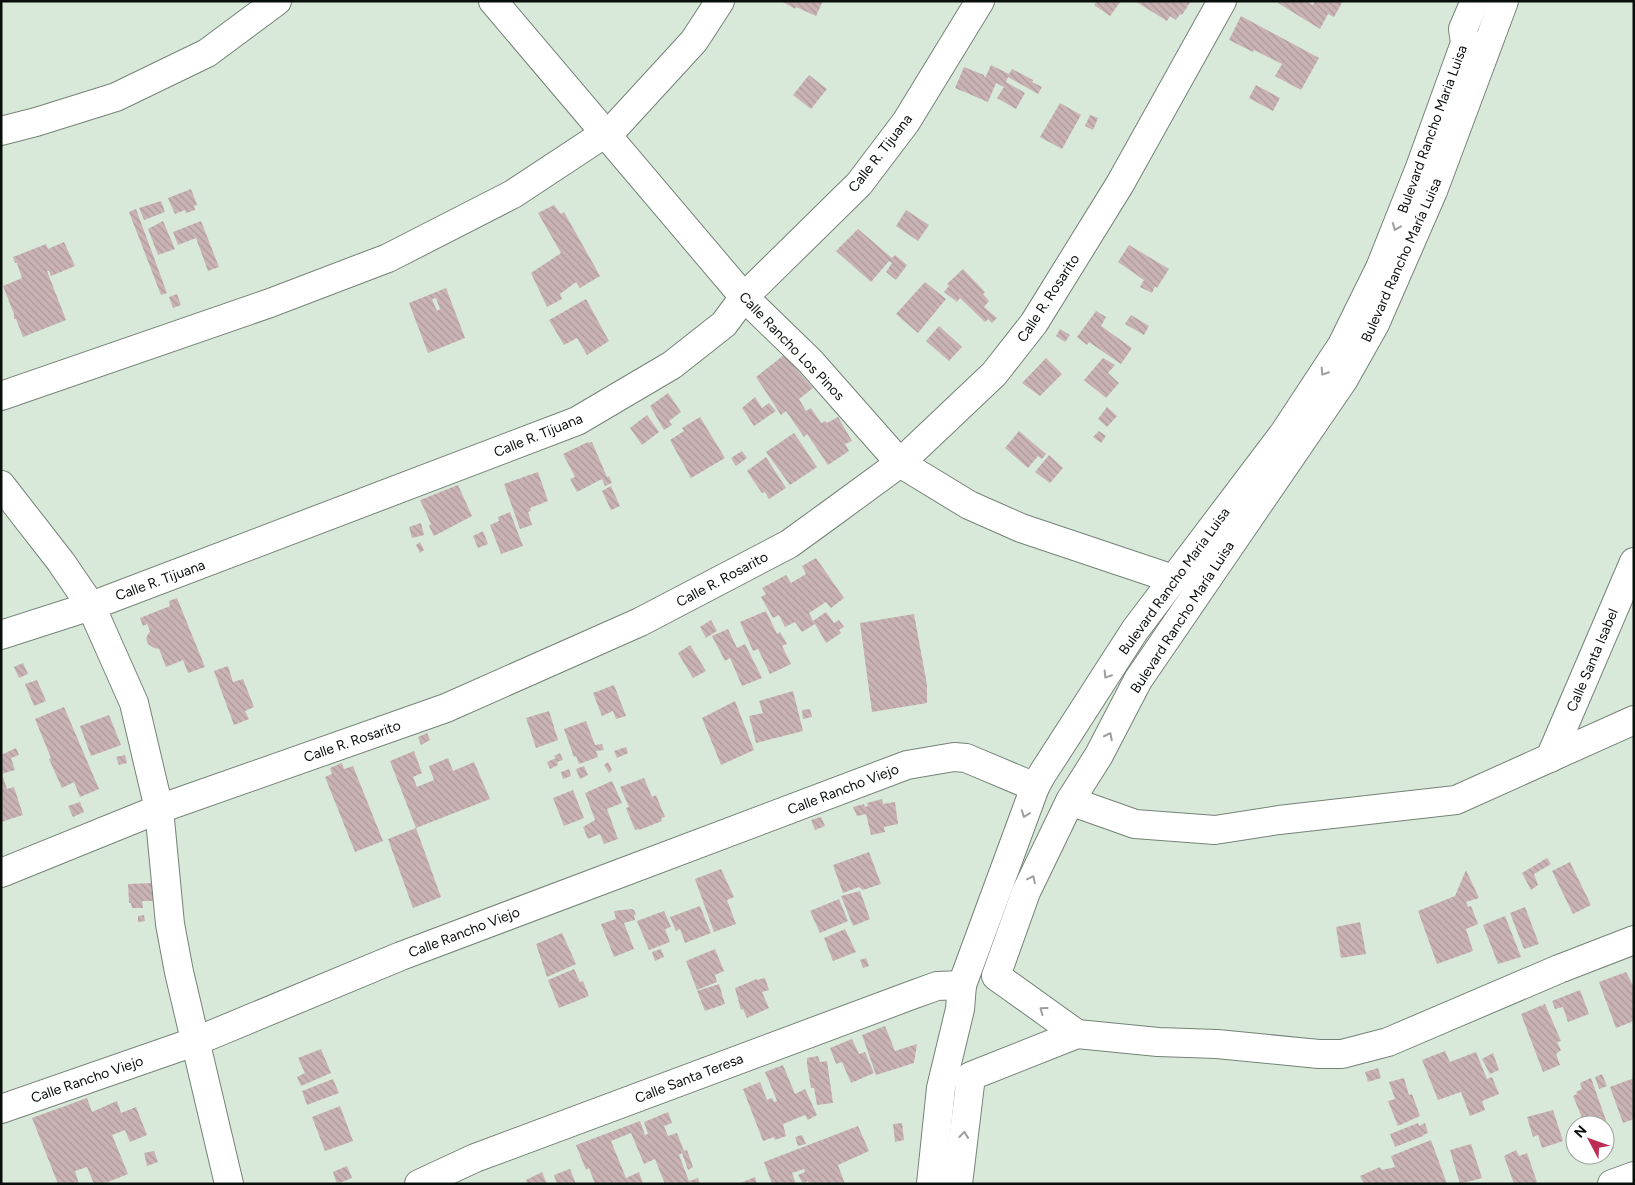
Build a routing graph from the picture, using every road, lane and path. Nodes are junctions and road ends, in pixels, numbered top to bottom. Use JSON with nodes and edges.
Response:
{"nodes":[{"id":1,"x":277,"y":1,"type":"edge"},
{"id":2,"x":493,"y":1,"type":"edge"},
{"id":3,"x":720,"y":1,"type":"edge"},
{"id":4,"x":980,"y":1,"type":"edge"},
{"id":5,"x":1222,"y":1,"type":"edge"},
{"id":6,"x":1475,"y":1,"type":"edge"},
{"id":7,"x":1504,"y":1,"type":"edge"},
{"id":8,"x":1,"y":131,"type":"edge"},
{"id":9,"x":604,"y":134,"type":"junction"},
{"id":10,"x":744,"y":298,"type":"junction"},
{"id":11,"x":1,"y":396,"type":"edge"},
{"id":12,"x":900,"y":463,"type":"junction"},
{"id":13,"x":1,"y":485,"type":"edge"},
{"id":14,"x":1634,"y":562,"type":"edge"},
{"id":15,"x":1173,"y":579,"type":"junction"},
{"id":16,"x":91,"y":606,"type":"junction"},
{"id":17,"x":1,"y":635,"type":"edge"},
{"id":18,"x":1634,"y":720,"type":"edge"},
{"id":19,"x":1550,"y":758,"type":"junction"},
{"id":20,"x":1035,"y":787,"type":"junction"},
{"id":21,"x":1070,"y":801,"type":"junction"},
{"id":22,"x":159,"y":809,"type":"junction"},
{"id":23,"x":1,"y":873,"type":"edge"},
{"id":24,"x":1634,"y":940,"type":"edge"},
{"id":25,"x":962,"y":985,"type":"junction"},
{"id":26,"x":1077,"y":1034,"type":"junction"},
{"id":27,"x":194,"y":1042,"type":"junction"},
{"id":28,"x":1,"y":1109,"type":"edge"},
{"id":29,"x":1634,"y":1176,"type":"edge"},
{"id":30,"x":229,"y":1184,"type":"edge"},
{"id":31,"x":419,"y":1184,"type":"edge"},
{"id":32,"x":931,"y":1184,"type":"edge"},
{"id":33,"x":958,"y":1184,"type":"edge"},
{"id":34,"x":1612,"y":1184,"type":"edge"}],
"edges":[{"from":1,"to":8,"type":"street"},
{"from":2,"to":9,"type":"street","name":"Calle Rancho Los Pinos"},
{"from":3,"to":9,"type":"street"},
{"from":4,"to":10,"type":"street","name":"Calle R. Tijuana"},
{"from":5,"to":12,"type":"street","name":"Calle R. Rosarito"},
{"from":6,"to":15,"type":"street","name":"Bulevard Rancho Maria Luisa","one_way":true},
{"from":21,"to":7,"type":"street","name":"Bulevard Rancho María Luisa","one_way":true},
{"from":9,"to":10,"type":"street","name":"Calle Rancho Los Pinos"},
{"from":9,"to":11,"type":"street"},
{"from":10,"to":12,"type":"street","name":"Calle Rancho Los Pinos"},
{"from":10,"to":16,"type":"street","name":"Calle R. Tijuana"},
{"from":12,"to":15,"type":"street","name":"Calle Rancho Los Pinos"},
{"from":12,"to":22,"type":"street","name":"Calle R. Rosarito"},
{"from":13,"to":16,"type":"street"},
{"from":14,"to":19,"type":"street","name":"Calle Santa Isabel"},
{"from":15,"to":20,"type":"street","name":"Bulevard Rancho Maria Luisa","one_way":true},
{"from":16,"to":17,"type":"street","name":"Calle R. Tijuana"},
{"from":16,"to":22,"type":"street"},
{"from":18,"to":19,"type":"street"},
{"from":19,"to":21,"type":"street"},
{"from":20,"to":25,"type":"street","name":"Bulevard Rancho Maria Luisa","one_way":true},
{"from":20,"to":27,"type":"street","name":"Calle Rancho Viejo"},
{"from":26,"to":21,"type":"street","name":"Bulevard Rancho María Luisa","one_way":true},
{"from":22,"to":23,"type":"street","name":"Calle R. Rosarito"},
{"from":22,"to":27,"type":"street"},
{"from":24,"to":26,"type":"street"},
{"from":25,"to":31,"type":"street","name":"Calle Santa Teresa"},
{"from":25,"to":32,"type":"street","name":"Bulevard Rancho Maria Luisa"},
{"from":33,"to":26,"type":"street","one_way":true},
{"from":27,"to":28,"type":"street","name":"Calle Rancho Viejo"},
{"from":27,"to":30,"type":"street"},
{"from":29,"to":34,"type":"street"}]}
